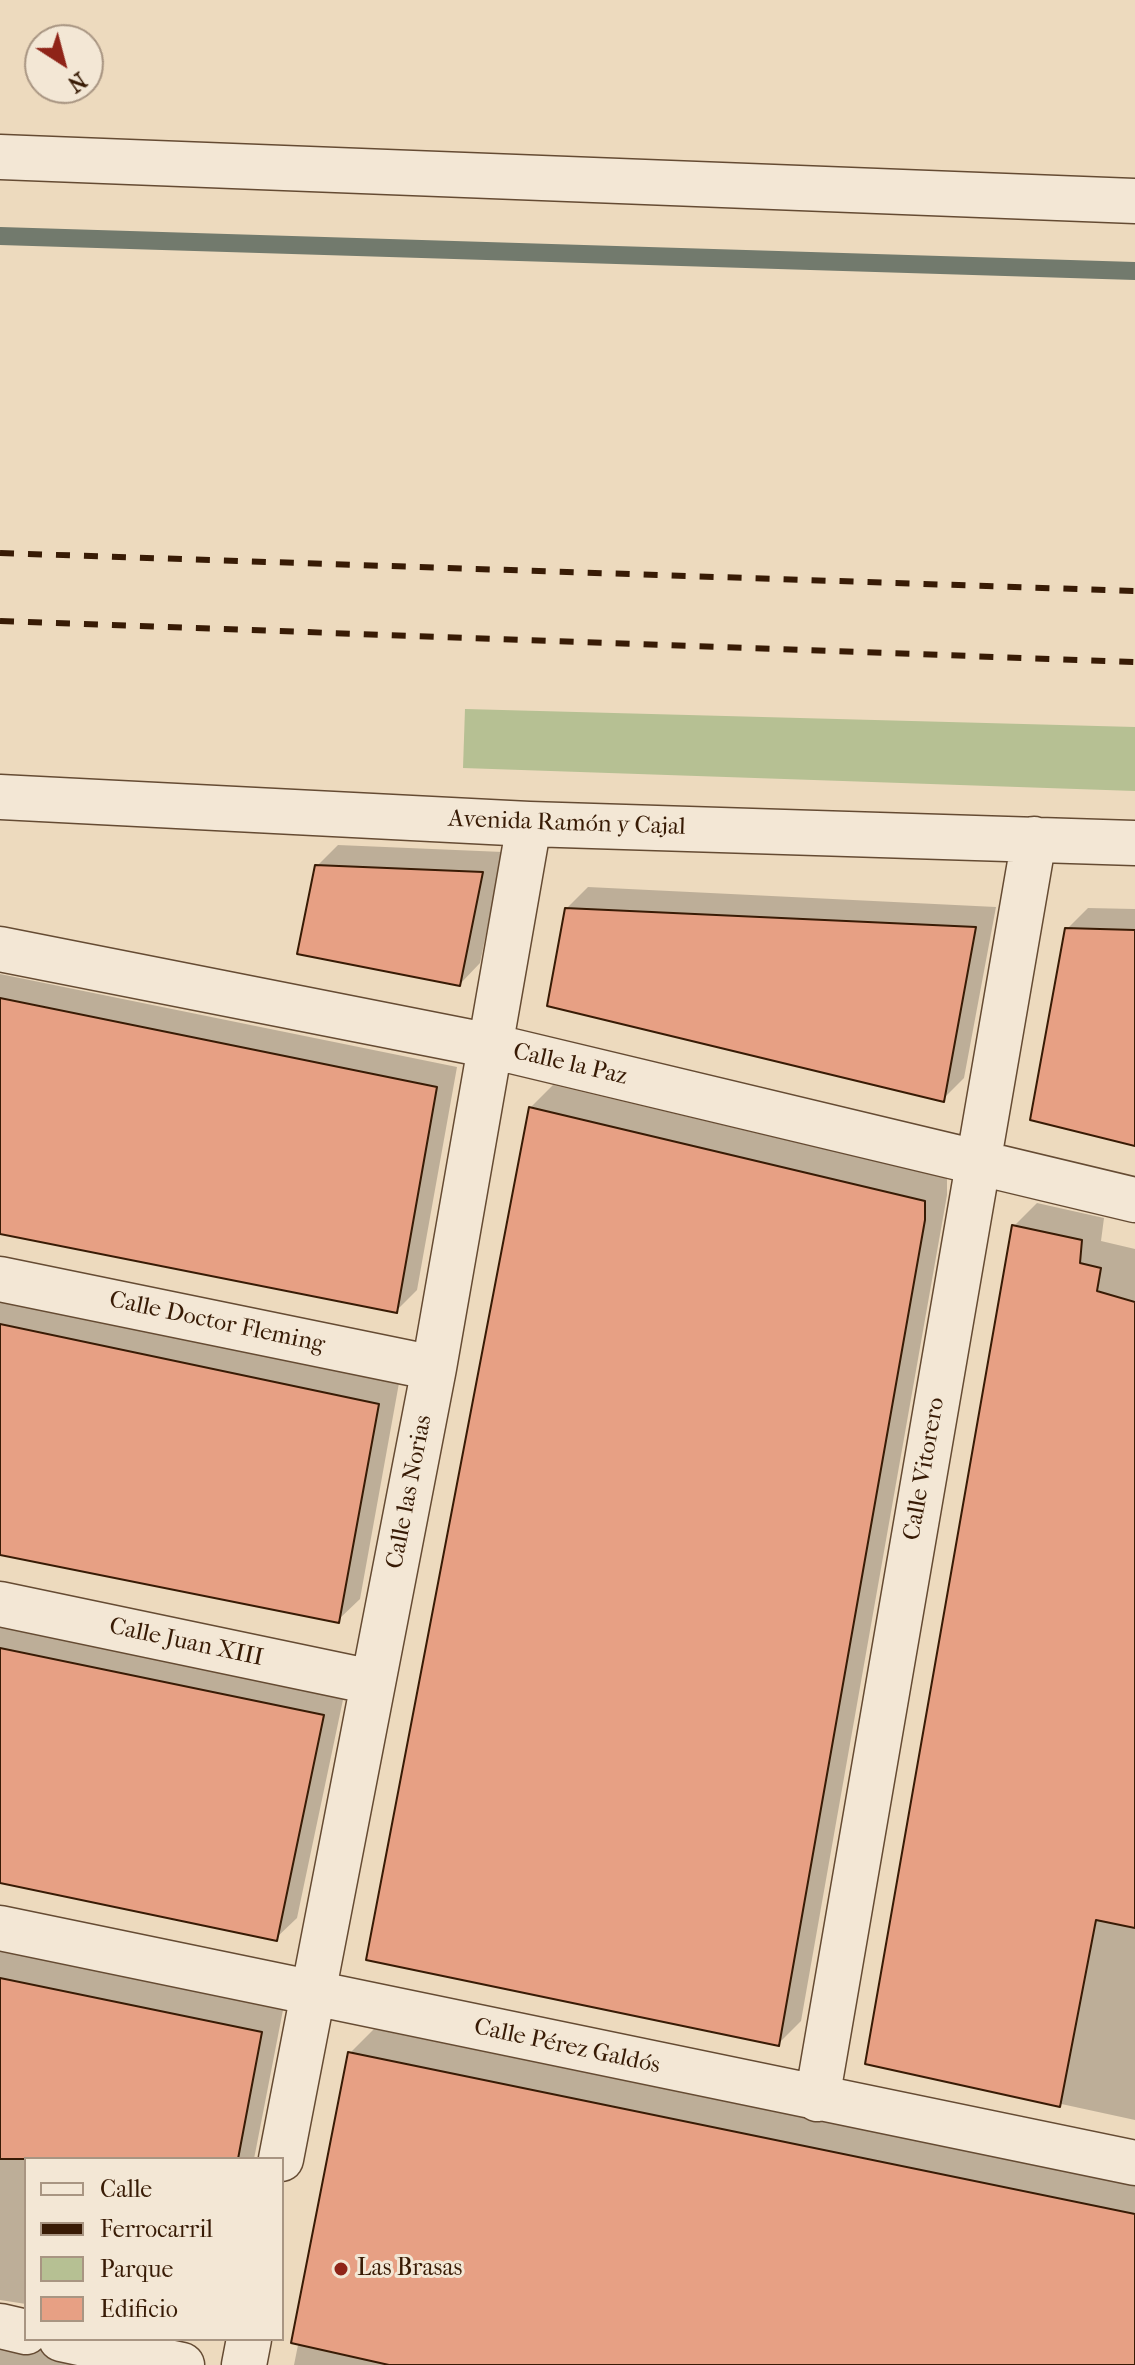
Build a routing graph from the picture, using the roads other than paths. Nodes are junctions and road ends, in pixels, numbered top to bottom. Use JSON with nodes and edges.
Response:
{"nodes":[{"id":1,"x":0,"y":157,"type":"edge"},
{"id":2,"x":1135,"y":201,"type":"edge"},
{"id":3,"x":0,"y":797,"type":"edge"},
{"id":4,"x":529,"y":824,"type":"junction"},
{"id":5,"x":1034,"y":839,"type":"junction"},
{"id":6,"x":1135,"y":843,"type":"edge"},
{"id":7,"x":0,"y":949,"type":"edge"},
{"id":8,"x":491,"y":1046,"type":"junction"},
{"id":9,"x":977,"y":1161,"type":"junction"},
{"id":10,"x":1135,"y":1200,"type":"edge"},
{"id":11,"x":0,"y":1279,"type":"edge"},
{"id":12,"x":434,"y":1368,"type":"junction"},
{"id":13,"x":0,"y":1604,"type":"edge"},
{"id":14,"x":372,"y":1682,"type":"junction"},
{"id":15,"x":0,"y":1928,"type":"edge"},
{"id":16,"x":310,"y":1994,"type":"junction"},
{"id":17,"x":817,"y":2099,"type":"junction"},
{"id":18,"x":281,"y":2157,"type":"edge"},
{"id":19,"x":1135,"y":2163,"type":"edge"},
{"id":20,"x":0,"y":2326,"type":"edge"},
{"id":21,"x":24,"y":2332,"type":"edge"},
{"id":22,"x":70,"y":2341,"type":"edge"},
{"id":23,"x":249,"y":2341,"type":"edge"},
{"id":24,"x":182,"y":2365,"type":"edge"},
{"id":25,"x":244,"y":2365,"type":"edge"}],
"edges":[{"from":1,"to":2,"type":"street"},
{"from":3,"to":4,"type":"street","name":"Avenida Ramón y Cajal"},
{"from":4,"to":5,"type":"street","name":"Avenida Ramón y Cajal"},
{"from":4,"to":8,"type":"street","name":"Calle las Norias"},
{"from":5,"to":6,"type":"street","name":"Avenida Ramón y Cajal"},
{"from":5,"to":9,"type":"street","name":"Calle Vitorero"},
{"from":7,"to":8,"type":"street","name":"Calle la Paz"},
{"from":8,"to":9,"type":"street","name":"Calle la Paz"},
{"from":8,"to":12,"type":"street","name":"Calle las Norias"},
{"from":9,"to":10,"type":"street","name":"Calle la Paz"},
{"from":9,"to":17,"type":"street","name":"Calle Vitorero"},
{"from":11,"to":12,"type":"street","name":"Calle Doctor Fleming"},
{"from":12,"to":14,"type":"street","name":"Calle las Norias"},
{"from":13,"to":14,"type":"street","name":"Calle Juan XIII"},
{"from":14,"to":16,"type":"street","name":"Calle las Norias"},
{"from":15,"to":16,"type":"street","name":"Calle Pérez Galdós"},
{"from":16,"to":17,"type":"street","name":"Calle Pérez Galdós"},
{"from":16,"to":18,"type":"street","name":"Calle las Norias"},
{"from":17,"to":19,"type":"street","name":"Calle Pérez Galdós"},
{"from":20,"to":21,"type":"street"},
{"from":22,"to":24,"type":"street"},
{"from":23,"to":25,"type":"street"}]}
